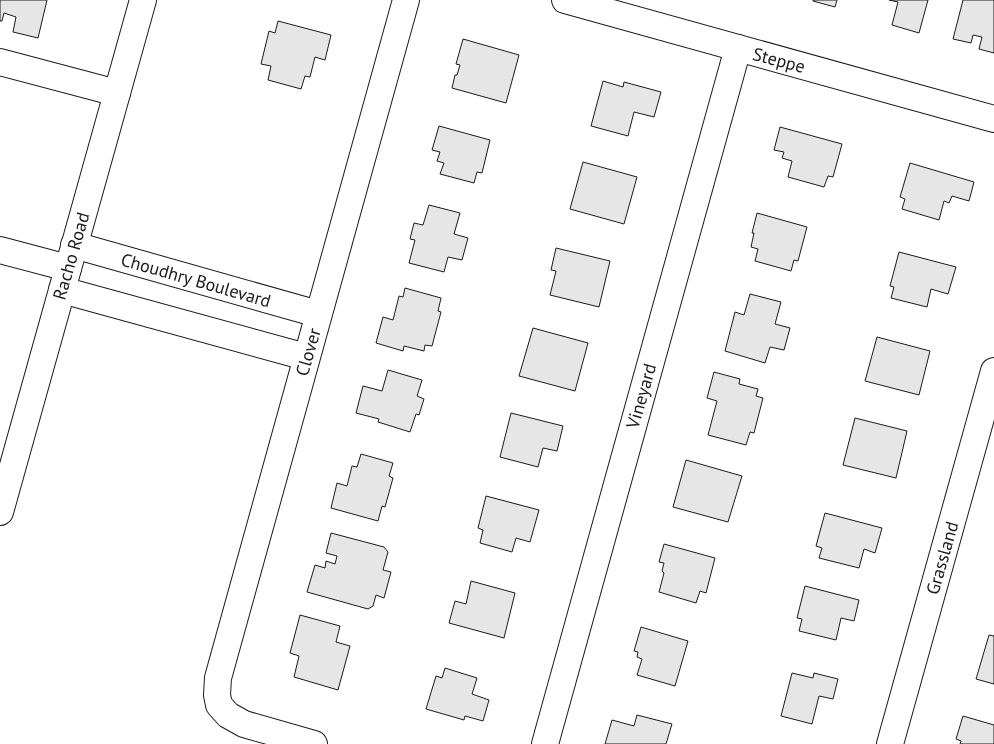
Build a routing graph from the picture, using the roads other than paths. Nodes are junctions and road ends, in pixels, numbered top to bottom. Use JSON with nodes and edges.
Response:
{"nodes":[{"id":1,"x":143,"y":0,"type":"edge"},
{"id":2,"x":406,"y":0,"type":"edge"},
{"id":3,"x":565,"y":0,"type":"edge"},
{"id":4,"x":738,"y":48,"type":"junction"},
{"id":5,"x":0,"y":62,"type":"edge"},
{"id":6,"x":117,"y":93,"type":"junction"},
{"id":7,"x":994,"y":119,"type":"edge"},
{"id":8,"x":0,"y":250,"type":"edge"},
{"id":9,"x":68,"y":268,"type":"junction"},
{"id":10,"x":318,"y":314,"type":"junction"},
{"id":11,"x":306,"y":357,"type":"junction"},
{"id":12,"x":994,"y":371,"type":"edge"},
{"id":13,"x":0,"y":512,"type":"edge"},
{"id":14,"x":314,"y":744,"type":"edge"},
{"id":15,"x":545,"y":744,"type":"edge"},
{"id":16,"x":890,"y":744,"type":"edge"}],
"edges":[{"from":1,"to":6,"type":"street","name":"Racho Road"},
{"from":2,"to":10,"type":"street","name":"Clover"},
{"from":3,"to":4,"type":"street","name":"Steppe"},
{"from":4,"to":7,"type":"street","name":"Steppe"},
{"from":4,"to":15,"type":"street","name":"Vineyard"},
{"from":5,"to":6,"type":"street"},
{"from":6,"to":9,"type":"street","name":"Racho Road"},
{"from":8,"to":9,"type":"street"},
{"from":9,"to":10,"type":"street","name":"Choudhry Boulevard"},
{"from":9,"to":11,"type":"street"},
{"from":9,"to":13,"type":"street","name":"Racho Road"},
{"from":10,"to":11,"type":"street","name":"Clover"},
{"from":11,"to":14,"type":"street","name":"Clover"},
{"from":12,"to":16,"type":"street","name":"Grassland"}]}
